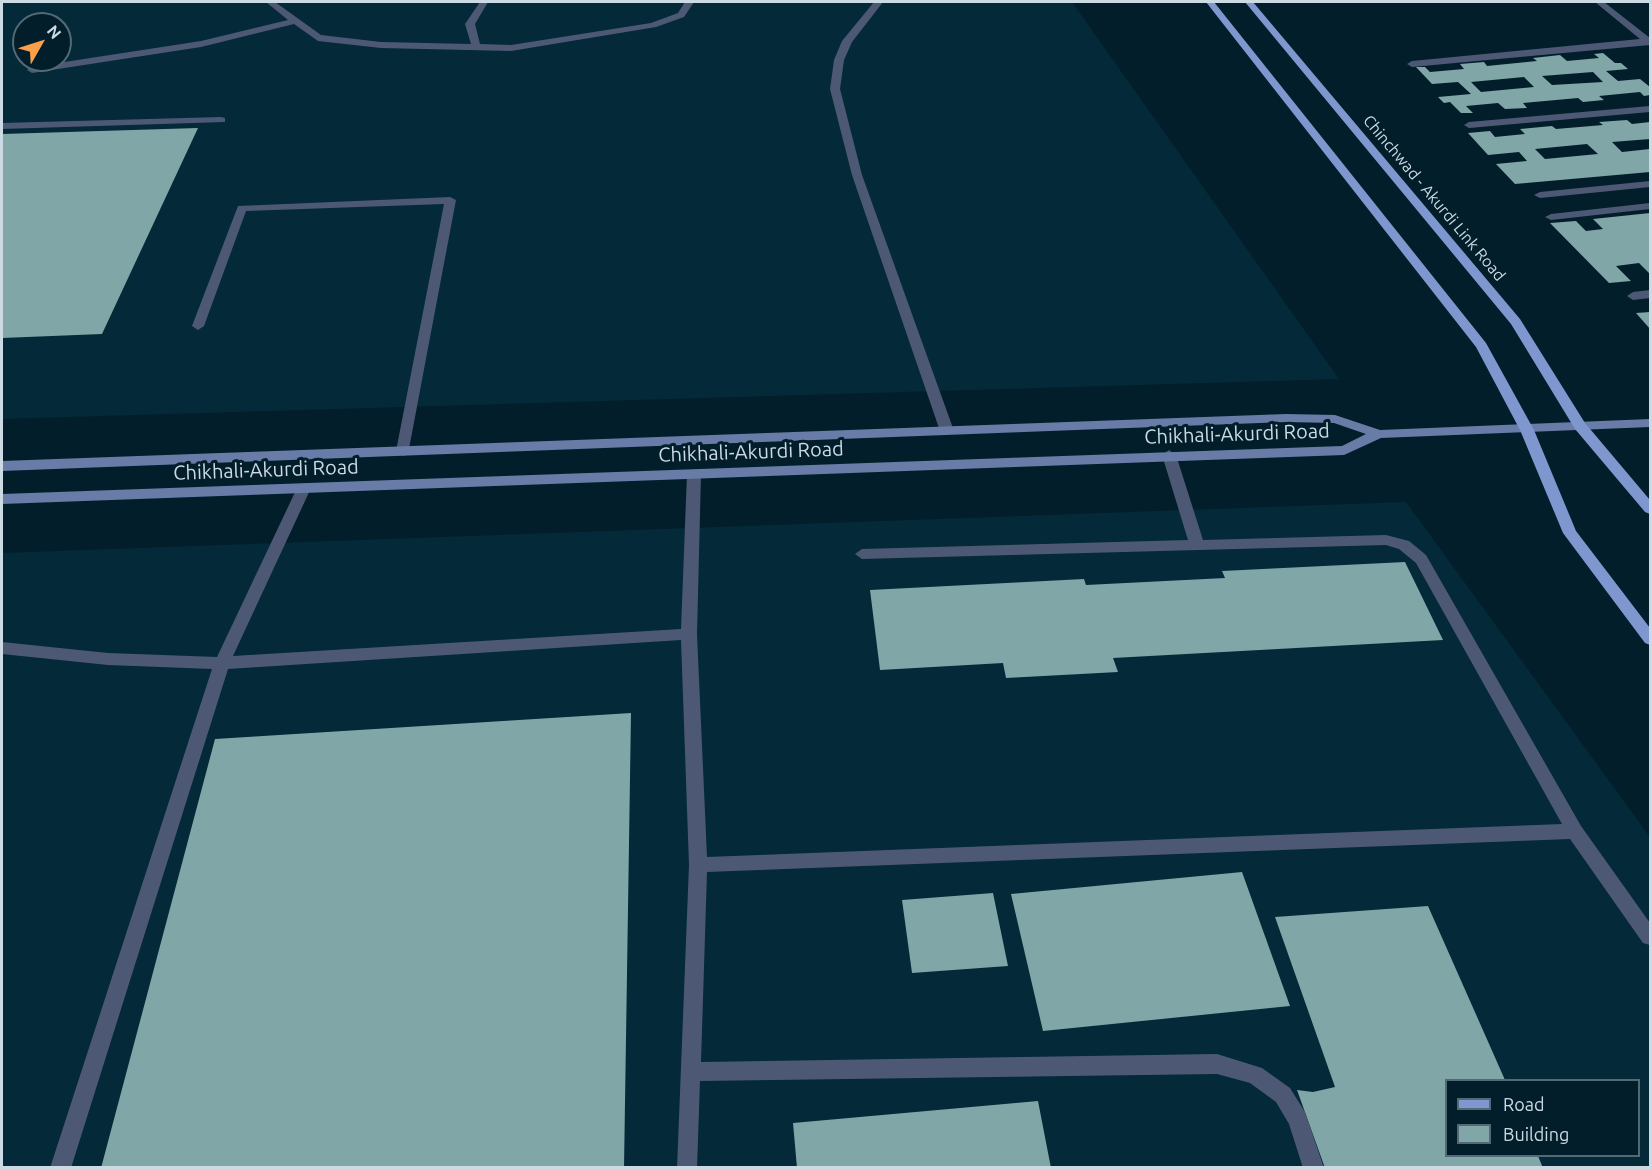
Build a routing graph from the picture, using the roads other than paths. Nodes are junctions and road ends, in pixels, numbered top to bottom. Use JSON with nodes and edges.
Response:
{"nodes":[{"id":1,"x":270,"y":2,"type":"edge"},
{"id":2,"x":484,"y":2,"type":"edge"},
{"id":3,"x":689,"y":2,"type":"edge"},
{"id":4,"x":878,"y":2,"type":"edge"},
{"id":5,"x":1210,"y":2,"type":"edge"},
{"id":6,"x":1249,"y":2,"type":"edge"},
{"id":7,"x":1599,"y":2,"type":"edge"},
{"id":8,"x":296,"y":21,"type":"junction"},
{"id":9,"x":1650,"y":42,"type":"edge"},
{"id":10,"x":476,"y":46,"type":"junction"},
{"id":11,"x":72,"y":64,"type":"edge"},
{"id":12,"x":1412,"y":64,"type":"dead end"},
{"id":13,"x":1650,"y":109,"type":"edge"},
{"id":14,"x":221,"y":120,"type":"dead end"},
{"id":15,"x":1469,"y":125,"type":"dead end"},
{"id":16,"x":2,"y":126,"type":"edge"},
{"id":17,"x":1650,"y":184,"type":"edge"},
{"id":18,"x":1540,"y":195,"type":"dead end"},
{"id":19,"x":1650,"y":206,"type":"edge"},
{"id":20,"x":1551,"y":217,"type":"dead end"},
{"id":21,"x":1650,"y":294,"type":"edge"},
{"id":22,"x":1633,"y":296,"type":"dead end"},
{"id":23,"x":198,"y":326,"type":"dead end"},
{"id":24,"x":1650,"y":423,"type":"edge"},
{"id":25,"x":1580,"y":426,"type":"junction"},
{"id":26,"x":1527,"y":430,"type":"junction"},
{"id":27,"x":947,"y":431,"type":"junction"},
{"id":28,"x":1379,"y":434,"type":"junction"},
{"id":29,"x":403,"y":451,"type":"junction"},
{"id":30,"x":1169,"y":455,"type":"junction"},
{"id":31,"x":2,"y":466,"type":"edge"},
{"id":32,"x":694,"y":474,"type":"junction"},
{"id":33,"x":304,"y":488,"type":"junction"},
{"id":34,"x":2,"y":499,"type":"edge"},
{"id":35,"x":1650,"y":509,"type":"edge"},
{"id":36,"x":1197,"y":545,"type":"junction"},
{"id":37,"x":862,"y":554,"type":"dead end"},
{"id":38,"x":689,"y":634,"type":"junction"},
{"id":39,"x":1650,"y":639,"type":"edge"},
{"id":40,"x":2,"y":648,"type":"edge"},
{"id":41,"x":222,"y":663,"type":"junction"},
{"id":42,"x":1575,"y":831,"type":"junction"},
{"id":43,"x":698,"y":865,"type":"junction"},
{"id":44,"x":1650,"y":937,"type":"edge"},
{"id":45,"x":690,"y":1072,"type":"junction"},
{"id":46,"x":60,"y":1167,"type":"edge"},
{"id":47,"x":687,"y":1167,"type":"edge"},
{"id":48,"x":1314,"y":1167,"type":"edge"}],
"edges":[{"from":1,"to":8,"type":"street"},
{"from":2,"to":10,"type":"street"},
{"from":3,"to":10,"type":"street"},
{"from":4,"to":27,"type":"street"},
{"from":5,"to":26,"type":"main road"},
{"from":6,"to":25,"type":"main road","name":"Chinchwad - Akurdi Link Road"},
{"from":7,"to":9,"type":"street"},
{"from":8,"to":10,"type":"street"},
{"from":8,"to":11,"type":"street"},
{"from":9,"to":12,"type":"street"},
{"from":13,"to":15,"type":"street"},
{"from":14,"to":16,"type":"street"},
{"from":17,"to":18,"type":"street"},
{"from":19,"to":20,"type":"street"},
{"from":21,"to":22,"type":"street"},
{"from":23,"to":29,"type":"street"},
{"from":24,"to":25,"type":"main road"},
{"from":25,"to":26,"type":"main road"},
{"from":25,"to":35,"type":"main road","name":"Chinchwad - Akurdi Link Road"},
{"from":26,"to":28,"type":"main road"},
{"from":26,"to":39,"type":"main road"},
{"from":27,"to":28,"type":"main road","name":"Chikhali-Akurdi Road"},
{"from":27,"to":29,"type":"main road","name":"Chikhali-Akurdi Road"},
{"from":28,"to":30,"type":"main road","name":"Chikhali-Akurdi Road"},
{"from":29,"to":31,"type":"main road","name":"Chikhali-Akurdi Road"},
{"from":30,"to":32,"type":"main road","name":"Chikhali-Akurdi Road"},
{"from":30,"to":36,"type":"street"},
{"from":32,"to":33,"type":"main road","name":"Chikhali-Akurdi Road"},
{"from":32,"to":38,"type":"street"},
{"from":33,"to":34,"type":"main road","name":"Chikhali-Akurdi Road"},
{"from":33,"to":41,"type":"street"},
{"from":36,"to":37,"type":"street"},
{"from":36,"to":42,"type":"street"},
{"from":38,"to":41,"type":"street"},
{"from":38,"to":43,"type":"street"},
{"from":40,"to":41,"type":"street"},
{"from":41,"to":46,"type":"street"},
{"from":42,"to":43,"type":"street"},
{"from":42,"to":44,"type":"street"},
{"from":43,"to":45,"type":"street"},
{"from":45,"to":47,"type":"street"},
{"from":45,"to":48,"type":"street"}]}
